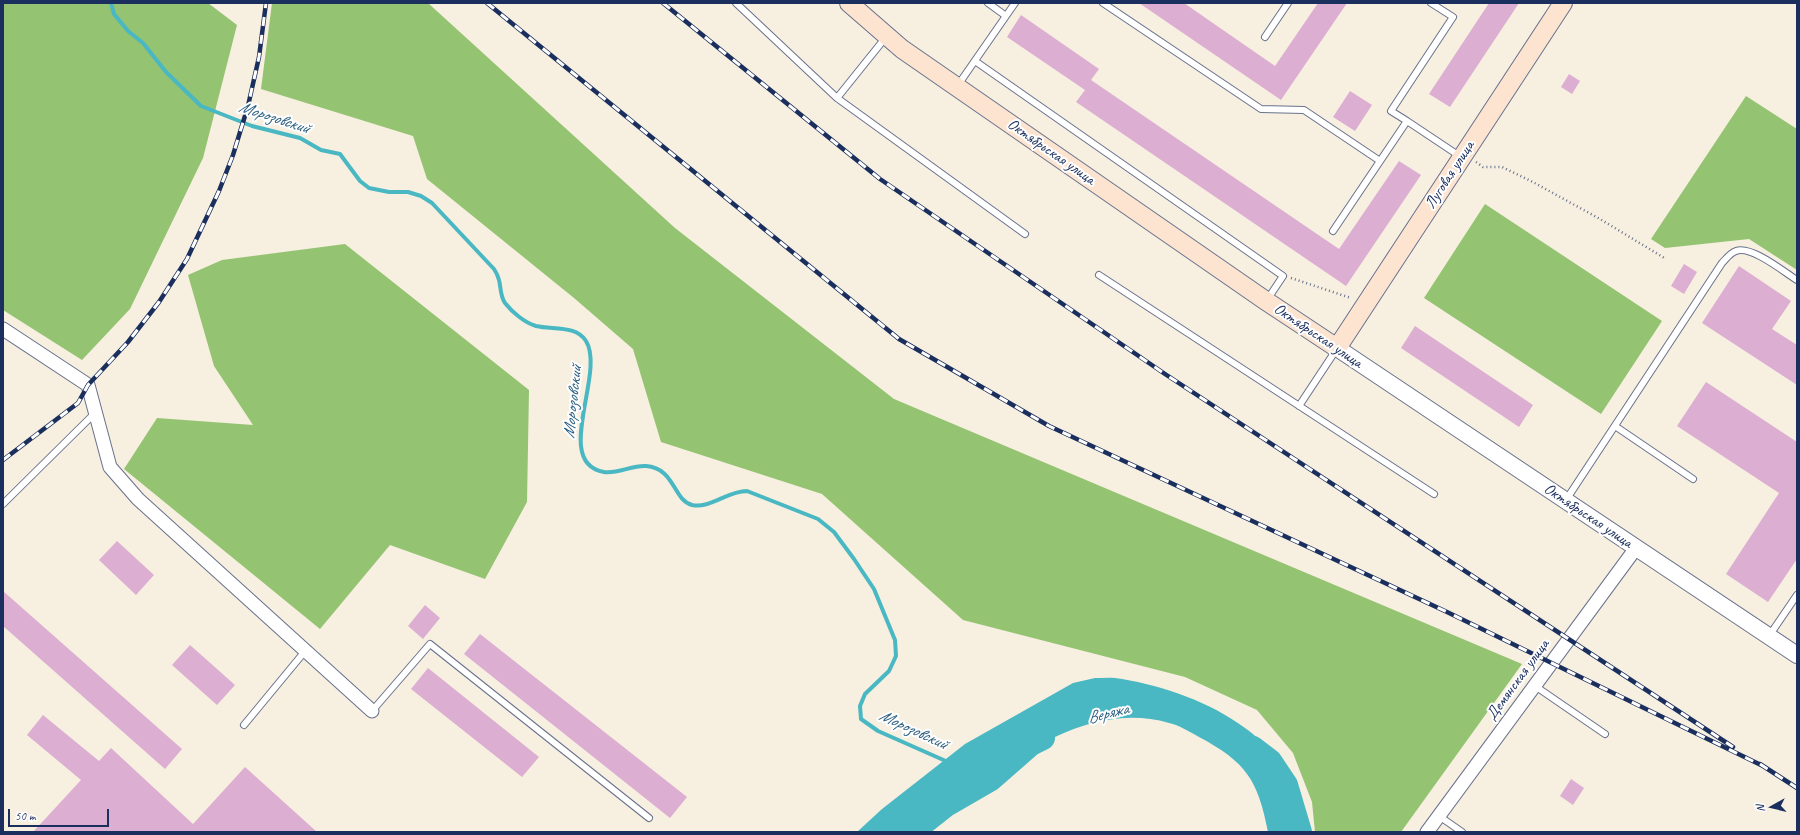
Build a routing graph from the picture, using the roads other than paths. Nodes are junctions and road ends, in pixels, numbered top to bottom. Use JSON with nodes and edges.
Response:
{"nodes":[{"id":1,"x":736,"y":3,"type":"edge"},
{"id":2,"x":849,"y":3,"type":"edge"},
{"id":3,"x":988,"y":3,"type":"edge"},
{"id":4,"x":1015,"y":3,"type":"edge"},
{"id":5,"x":1103,"y":3,"type":"edge"},
{"id":6,"x":1288,"y":3,"type":"edge"},
{"id":7,"x":1431,"y":3,"type":"edge"},
{"id":8,"x":1563,"y":3,"type":"edge"},
{"id":9,"x":1006,"y":16,"type":"junction"},
{"id":10,"x":888,"y":36,"type":"junction"},
{"id":11,"x":1266,"y":37,"type":"dead end"},
{"id":12,"x":975,"y":61,"type":"junction"},
{"id":13,"x":957,"y":86,"type":"junction"},
{"id":14,"x":838,"y":98,"type":"junction"},
{"id":15,"x":1407,"y":122,"type":"junction"},
{"id":16,"x":1463,"y":156,"type":"junction"},
{"id":17,"x":1380,"y":161,"type":"junction"},
{"id":18,"x":1333,"y":231,"type":"dead end"},
{"id":19,"x":1026,"y":234,"type":"dead end"},
{"id":20,"x":1099,"y":275,"type":"dead end"},
{"id":21,"x":1797,"y":280,"type":"edge"},
{"id":22,"x":1266,"y":301,"type":"junction"},
{"id":23,"x":3,"y":329,"type":"edge"},
{"id":24,"x":1337,"y":348,"type":"junction"},
{"id":25,"x":1299,"y":406,"type":"junction"},
{"id":26,"x":96,"y":413,"type":"junction"},
{"id":27,"x":1615,"y":426,"type":"junction"},
{"id":28,"x":1693,"y":479,"type":"dead end"},
{"id":29,"x":1434,"y":494,"type":"dead end"},
{"id":30,"x":1565,"y":501,"type":"junction"},
{"id":31,"x":3,"y":504,"type":"edge"},
{"id":32,"x":1636,"y":548,"type":"junction"},
{"id":33,"x":1797,"y":594,"type":"edge"},
{"id":34,"x":1769,"y":636,"type":"junction"},
{"id":35,"x":306,"y":650,"type":"junction"},
{"id":36,"x":1797,"y":655,"type":"edge"},
{"id":37,"x":1535,"y":686,"type":"junction"},
{"id":38,"x":372,"y":711,"type":"joint"},
{"id":39,"x":244,"y":725,"type":"dead end"},
{"id":40,"x":1605,"y":734,"type":"dead end"},
{"id":41,"x":1438,"y":816,"type":"junction"},
{"id":42,"x":649,"y":818,"type":"dead end"},
{"id":43,"x":1427,"y":832,"type":"edge"},
{"id":44,"x":1462,"y":832,"type":"edge"}],
"edges":[{"from":1,"to":14,"type":"lane"},
{"from":2,"to":10,"type":"main road","name":"Октябрьская улица"},
{"from":3,"to":9,"type":"lane"},
{"from":4,"to":9,"type":"lane"},
{"from":5,"to":17,"type":"lane"},
{"from":6,"to":11,"type":"lane"},
{"from":7,"to":15,"type":"lane"},
{"from":8,"to":16,"type":"main road","name":"Луговая улица"},
{"from":9,"to":12,"type":"lane"},
{"from":10,"to":13,"type":"main road","name":"Октябрьская улица"},
{"from":10,"to":14,"type":"lane"},
{"from":12,"to":13,"type":"lane"},
{"from":12,"to":22,"type":"lane"},
{"from":13,"to":22,"type":"main road","name":"Октябрьская улица"},
{"from":14,"to":19,"type":"lane"},
{"from":15,"to":16,"type":"lane"},
{"from":15,"to":17,"type":"lane"},
{"from":16,"to":24,"type":"main road","name":"Луговая улица"},
{"from":17,"to":18,"type":"lane"},
{"from":20,"to":25,"type":"lane"},
{"from":21,"to":27,"type":"lane"},
{"from":22,"to":24,"type":"main road","name":"Октябрьская улица"},
{"from":23,"to":26,"type":"street"},
{"from":24,"to":25,"type":"lane"},
{"from":24,"to":30,"type":"street","name":"Октябрьская улица"},
{"from":25,"to":29,"type":"lane"},
{"from":26,"to":31,"type":"lane"},
{"from":26,"to":35,"type":"street"},
{"from":27,"to":28,"type":"lane"},
{"from":27,"to":30,"type":"lane"},
{"from":30,"to":32,"type":"street","name":"Октябрьская улица"},
{"from":32,"to":34,"type":"street","name":"Октябрьская улица"},
{"from":32,"to":37,"type":"street","name":"Демянская улица"},
{"from":33,"to":34,"type":"lane"},
{"from":34,"to":36,"type":"street","name":"Октябрьская улица"},
{"from":35,"to":38,"type":"street"},
{"from":35,"to":39,"type":"lane"},
{"from":37,"to":40,"type":"lane"},
{"from":37,"to":41,"type":"street","name":"Демянская улица"},
{"from":38,"to":42,"type":"lane"},
{"from":41,"to":43,"type":"street","name":"Демянская улица"},
{"from":41,"to":44,"type":"lane"}]}
